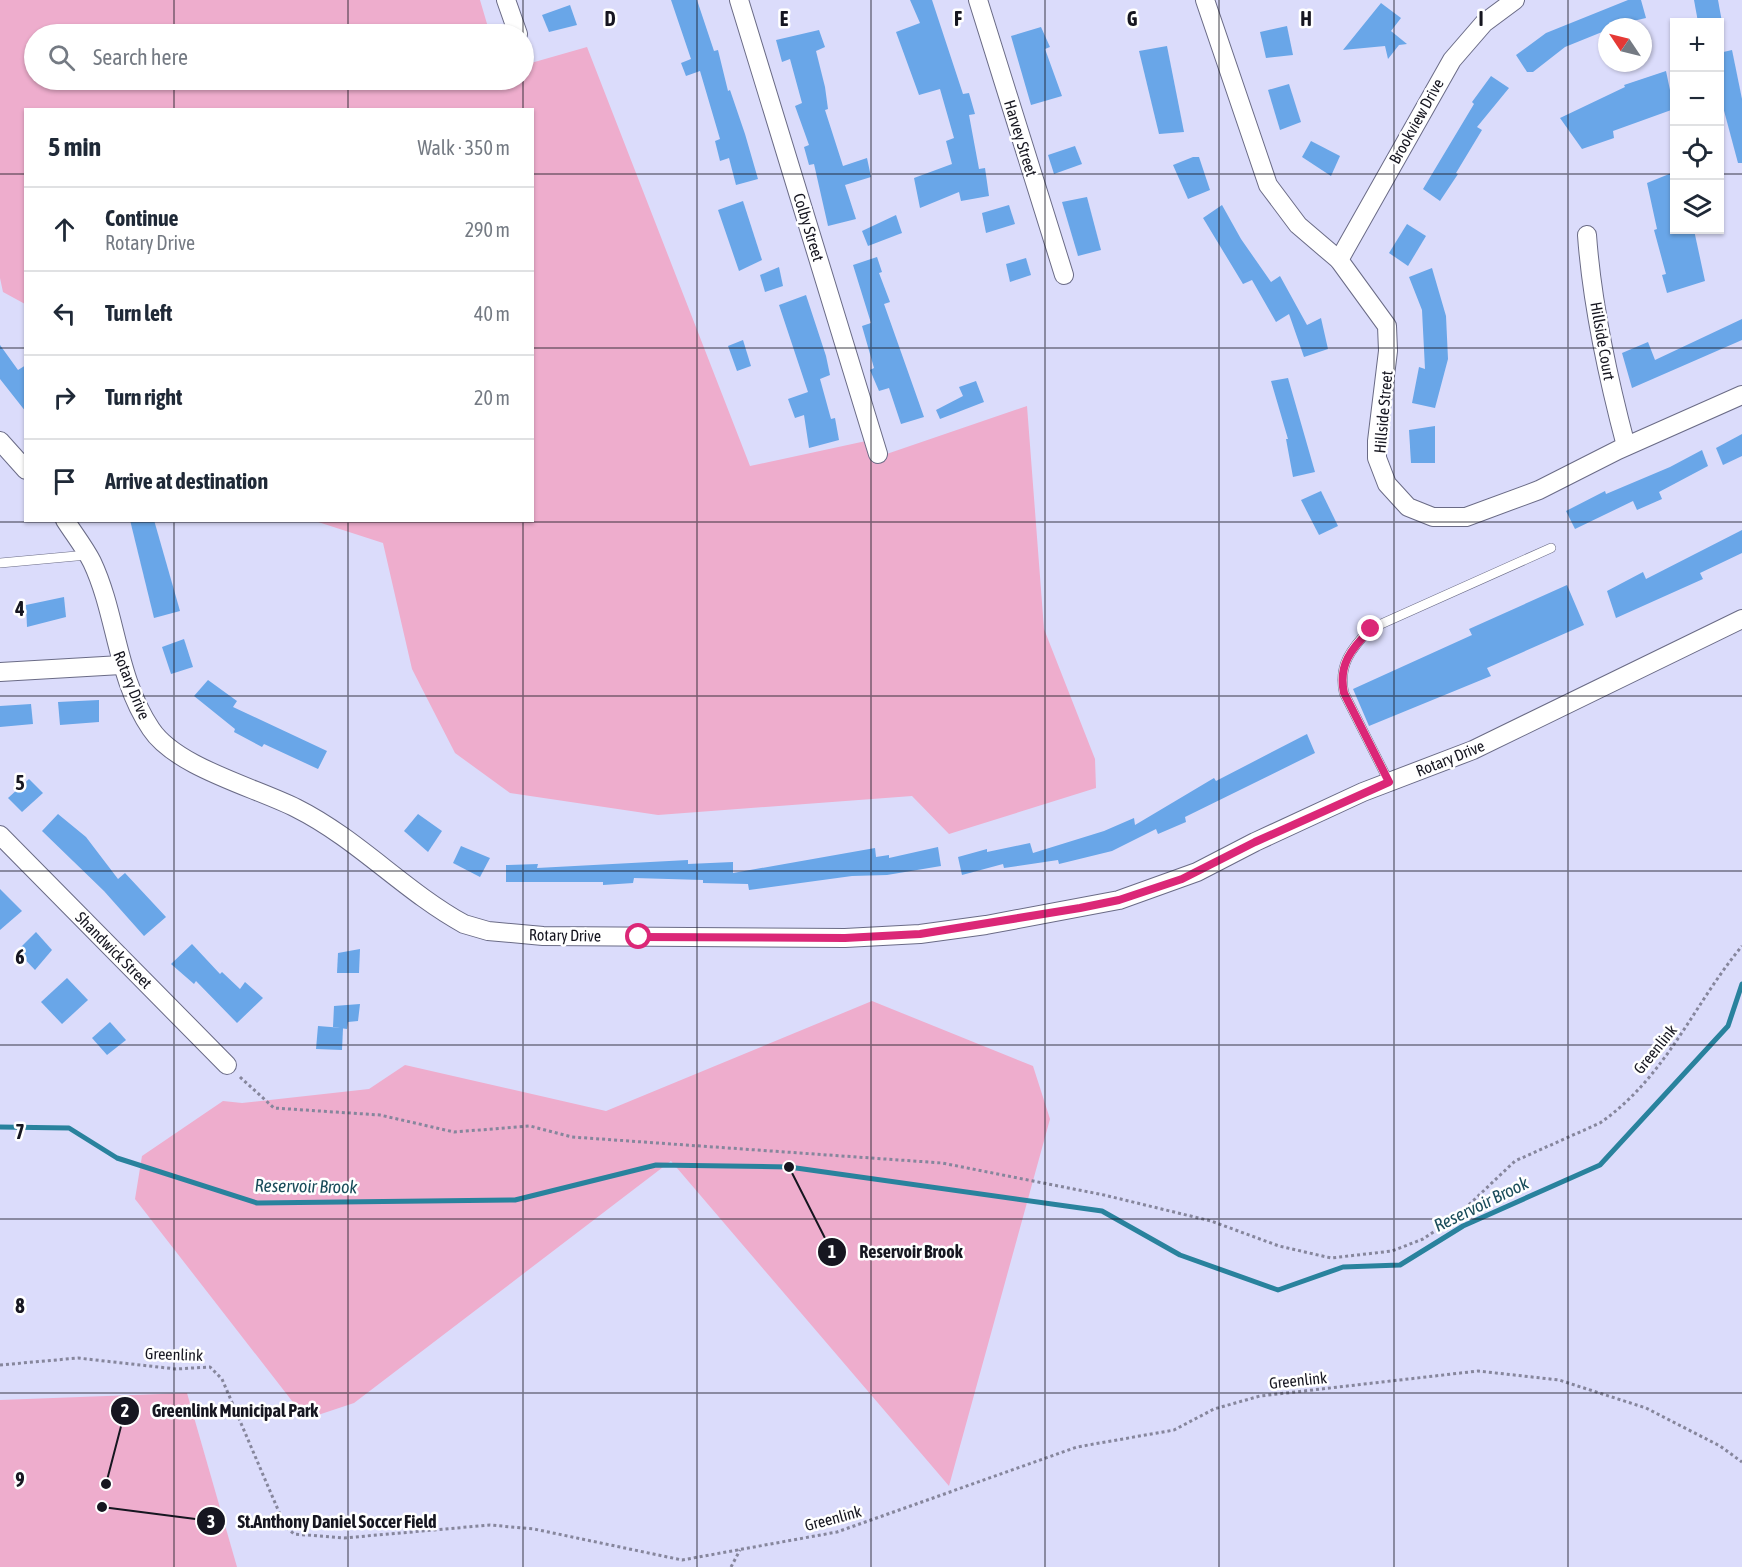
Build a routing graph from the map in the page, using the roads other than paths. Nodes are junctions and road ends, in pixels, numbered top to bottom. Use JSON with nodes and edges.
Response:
{"nodes":[{"id":1,"x":506,"y":0,"type":"edge"},
{"id":2,"x":739,"y":0,"type":"edge"},
{"id":3,"x":978,"y":0,"type":"edge"},
{"id":4,"x":1205,"y":0,"type":"edge"},
{"id":5,"x":1515,"y":0,"type":"edge"},
{"id":6,"x":514,"y":24,"type":"edge"},
{"id":7,"x":1587,"y":235,"type":"dead end"},
{"id":8,"x":1339,"y":260,"type":"junction"},
{"id":9,"x":1064,"y":275,"type":"dead end"},
{"id":10,"x":1742,"y":395,"type":"edge"},
{"id":11,"x":1626,"y":446,"type":"junction"},
{"id":12,"x":4,"y":449,"type":"edge"},
{"id":13,"x":878,"y":454,"type":"dead end"},
{"id":14,"x":24,"y":468,"type":"edge"},
{"id":15,"x":66,"y":522,"type":"edge"},
{"id":16,"x":1551,"y":548,"type":"dead end"},
{"id":17,"x":87,"y":555,"type":"junction"},
{"id":18,"x":0,"y":563,"type":"edge"},
{"id":19,"x":1742,"y":620,"type":"edge"},
{"id":20,"x":121,"y":665,"type":"junction"},
{"id":21,"x":0,"y":672,"type":"edge"},
{"id":22,"x":1389,"y":782,"type":"junction"},
{"id":23,"x":0,"y":835,"type":"edge"},
{"id":24,"x":227,"y":1065,"type":"road end"}],
"edges":[{"from":1,"to":6,"type":"street"},
{"from":2,"to":13,"type":"street","name":"Colby Street"},
{"from":3,"to":9,"type":"street","name":"Harvey Street"},
{"from":4,"to":8,"type":"street","name":"Hillside Street"},
{"from":5,"to":8,"type":"street","name":"Brookview Drive"},
{"from":7,"to":11,"type":"street","name":"Hillside Court"},
{"from":8,"to":11,"type":"street","name":"Hillside Street"},
{"from":10,"to":11,"type":"street","name":"Hillside Street"},
{"from":12,"to":14,"type":"street"},
{"from":15,"to":17,"type":"street","name":"Rotary Drive"},
{"from":16,"to":22,"type":"lane"},
{"from":17,"to":18,"type":"lane"},
{"from":17,"to":20,"type":"street","name":"Rotary Drive"},
{"from":19,"to":22,"type":"street","name":"Rotary Drive"},
{"from":20,"to":21,"type":"street"},
{"from":20,"to":22,"type":"street","name":"Rotary Drive"},
{"from":23,"to":24,"type":"street","name":"Shandwick Street"}]}
